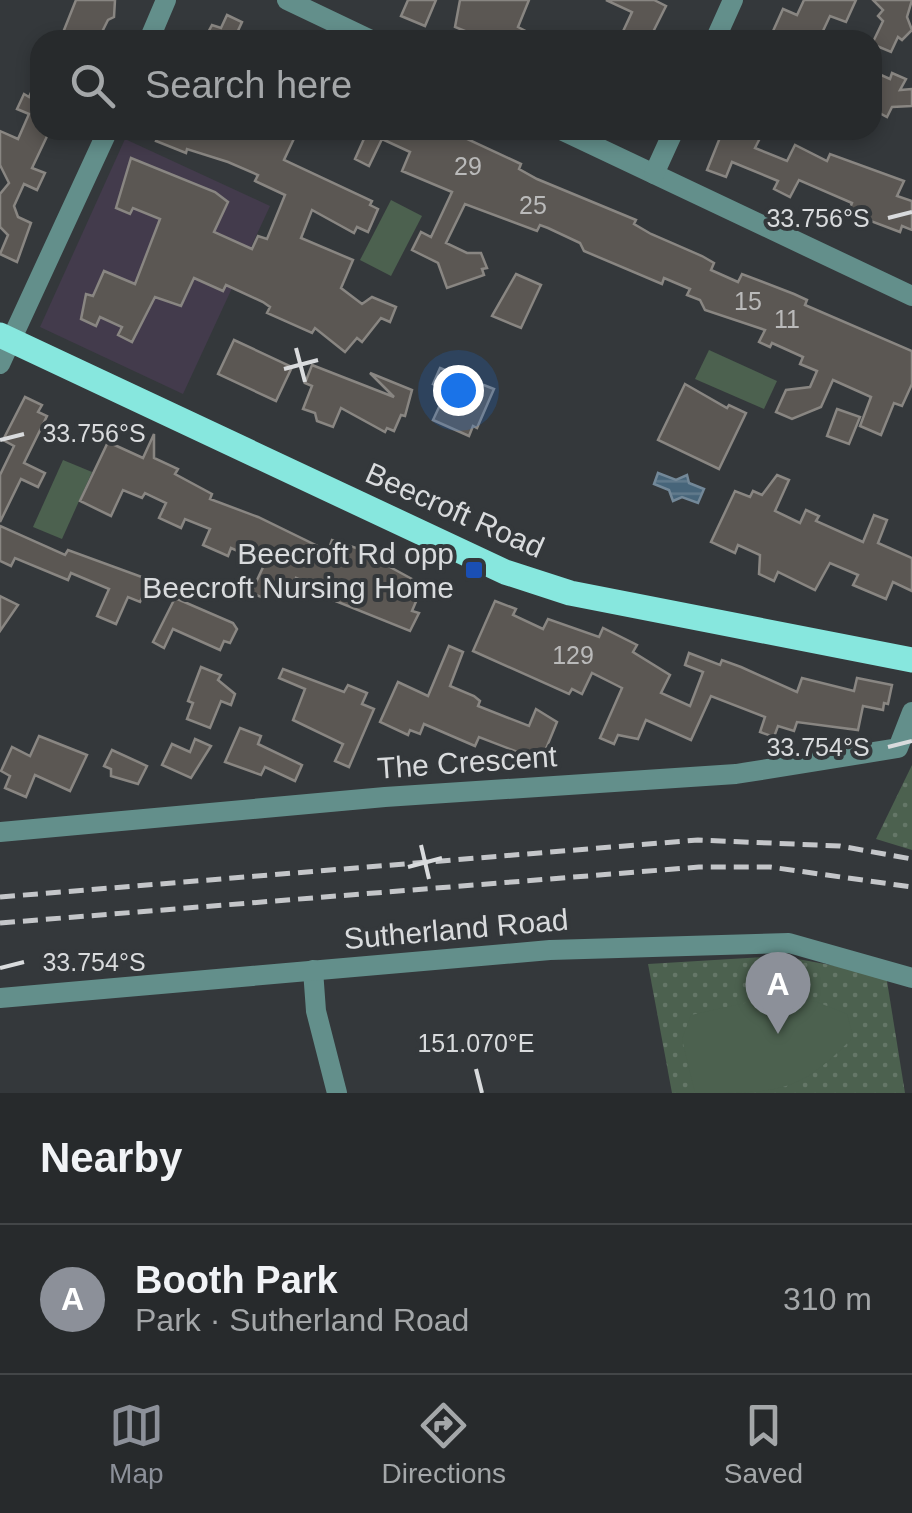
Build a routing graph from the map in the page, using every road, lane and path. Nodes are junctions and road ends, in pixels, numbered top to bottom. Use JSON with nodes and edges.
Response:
{"nodes":[{"id":1,"x":166,"y":0,"type":"edge"},
{"id":2,"x":286,"y":0,"type":"edge"},
{"id":3,"x":733,"y":0,"type":"edge"},
{"id":4,"x":153,"y":30,"type":"edge"},
{"id":5,"x":350,"y":30,"type":"edge"},
{"id":6,"x":720,"y":30,"type":"edge"},
{"id":7,"x":103,"y":140,"type":"edge"},
{"id":8,"x":582,"y":140,"type":"edge"},
{"id":9,"x":669,"y":140,"type":"edge"},
{"id":10,"x":654,"y":174,"type":"junction"},
{"id":11,"x":912,"y":296,"type":"edge"},
{"id":12,"x":5,"y":337,"type":"edge"},
{"id":13,"x":0,"y":364,"type":"edge"},
{"id":14,"x":912,"y":660,"type":"edge"},
{"id":15,"x":912,"y":712,"type":"edge"},
{"id":16,"x":0,"y":832,"type":"edge"},
{"id":17,"x":312,"y":970,"type":"junction"},
{"id":18,"x":912,"y":978,"type":"edge"},
{"id":19,"x":0,"y":998,"type":"edge"},
{"id":20,"x":337,"y":1093,"type":"edge"}],
"edges":[{"from":1,"to":4,"type":"street"},
{"from":2,"to":5,"type":"street"},
{"from":3,"to":6,"type":"street"},
{"from":7,"to":12,"type":"street"},
{"from":8,"to":10,"type":"street"},
{"from":9,"to":10,"type":"street"},
{"from":10,"to":11,"type":"street"},
{"from":12,"to":13,"type":"street"},
{"from":12,"to":14,"type":"main road","name":"Beecroft Road"},
{"from":15,"to":16,"type":"street","name":"The Crescent"},
{"from":17,"to":18,"type":"street","name":"Sutherland Road"},
{"from":17,"to":19,"type":"street","name":"Sutherland Road"},
{"from":17,"to":20,"type":"street"}]}
